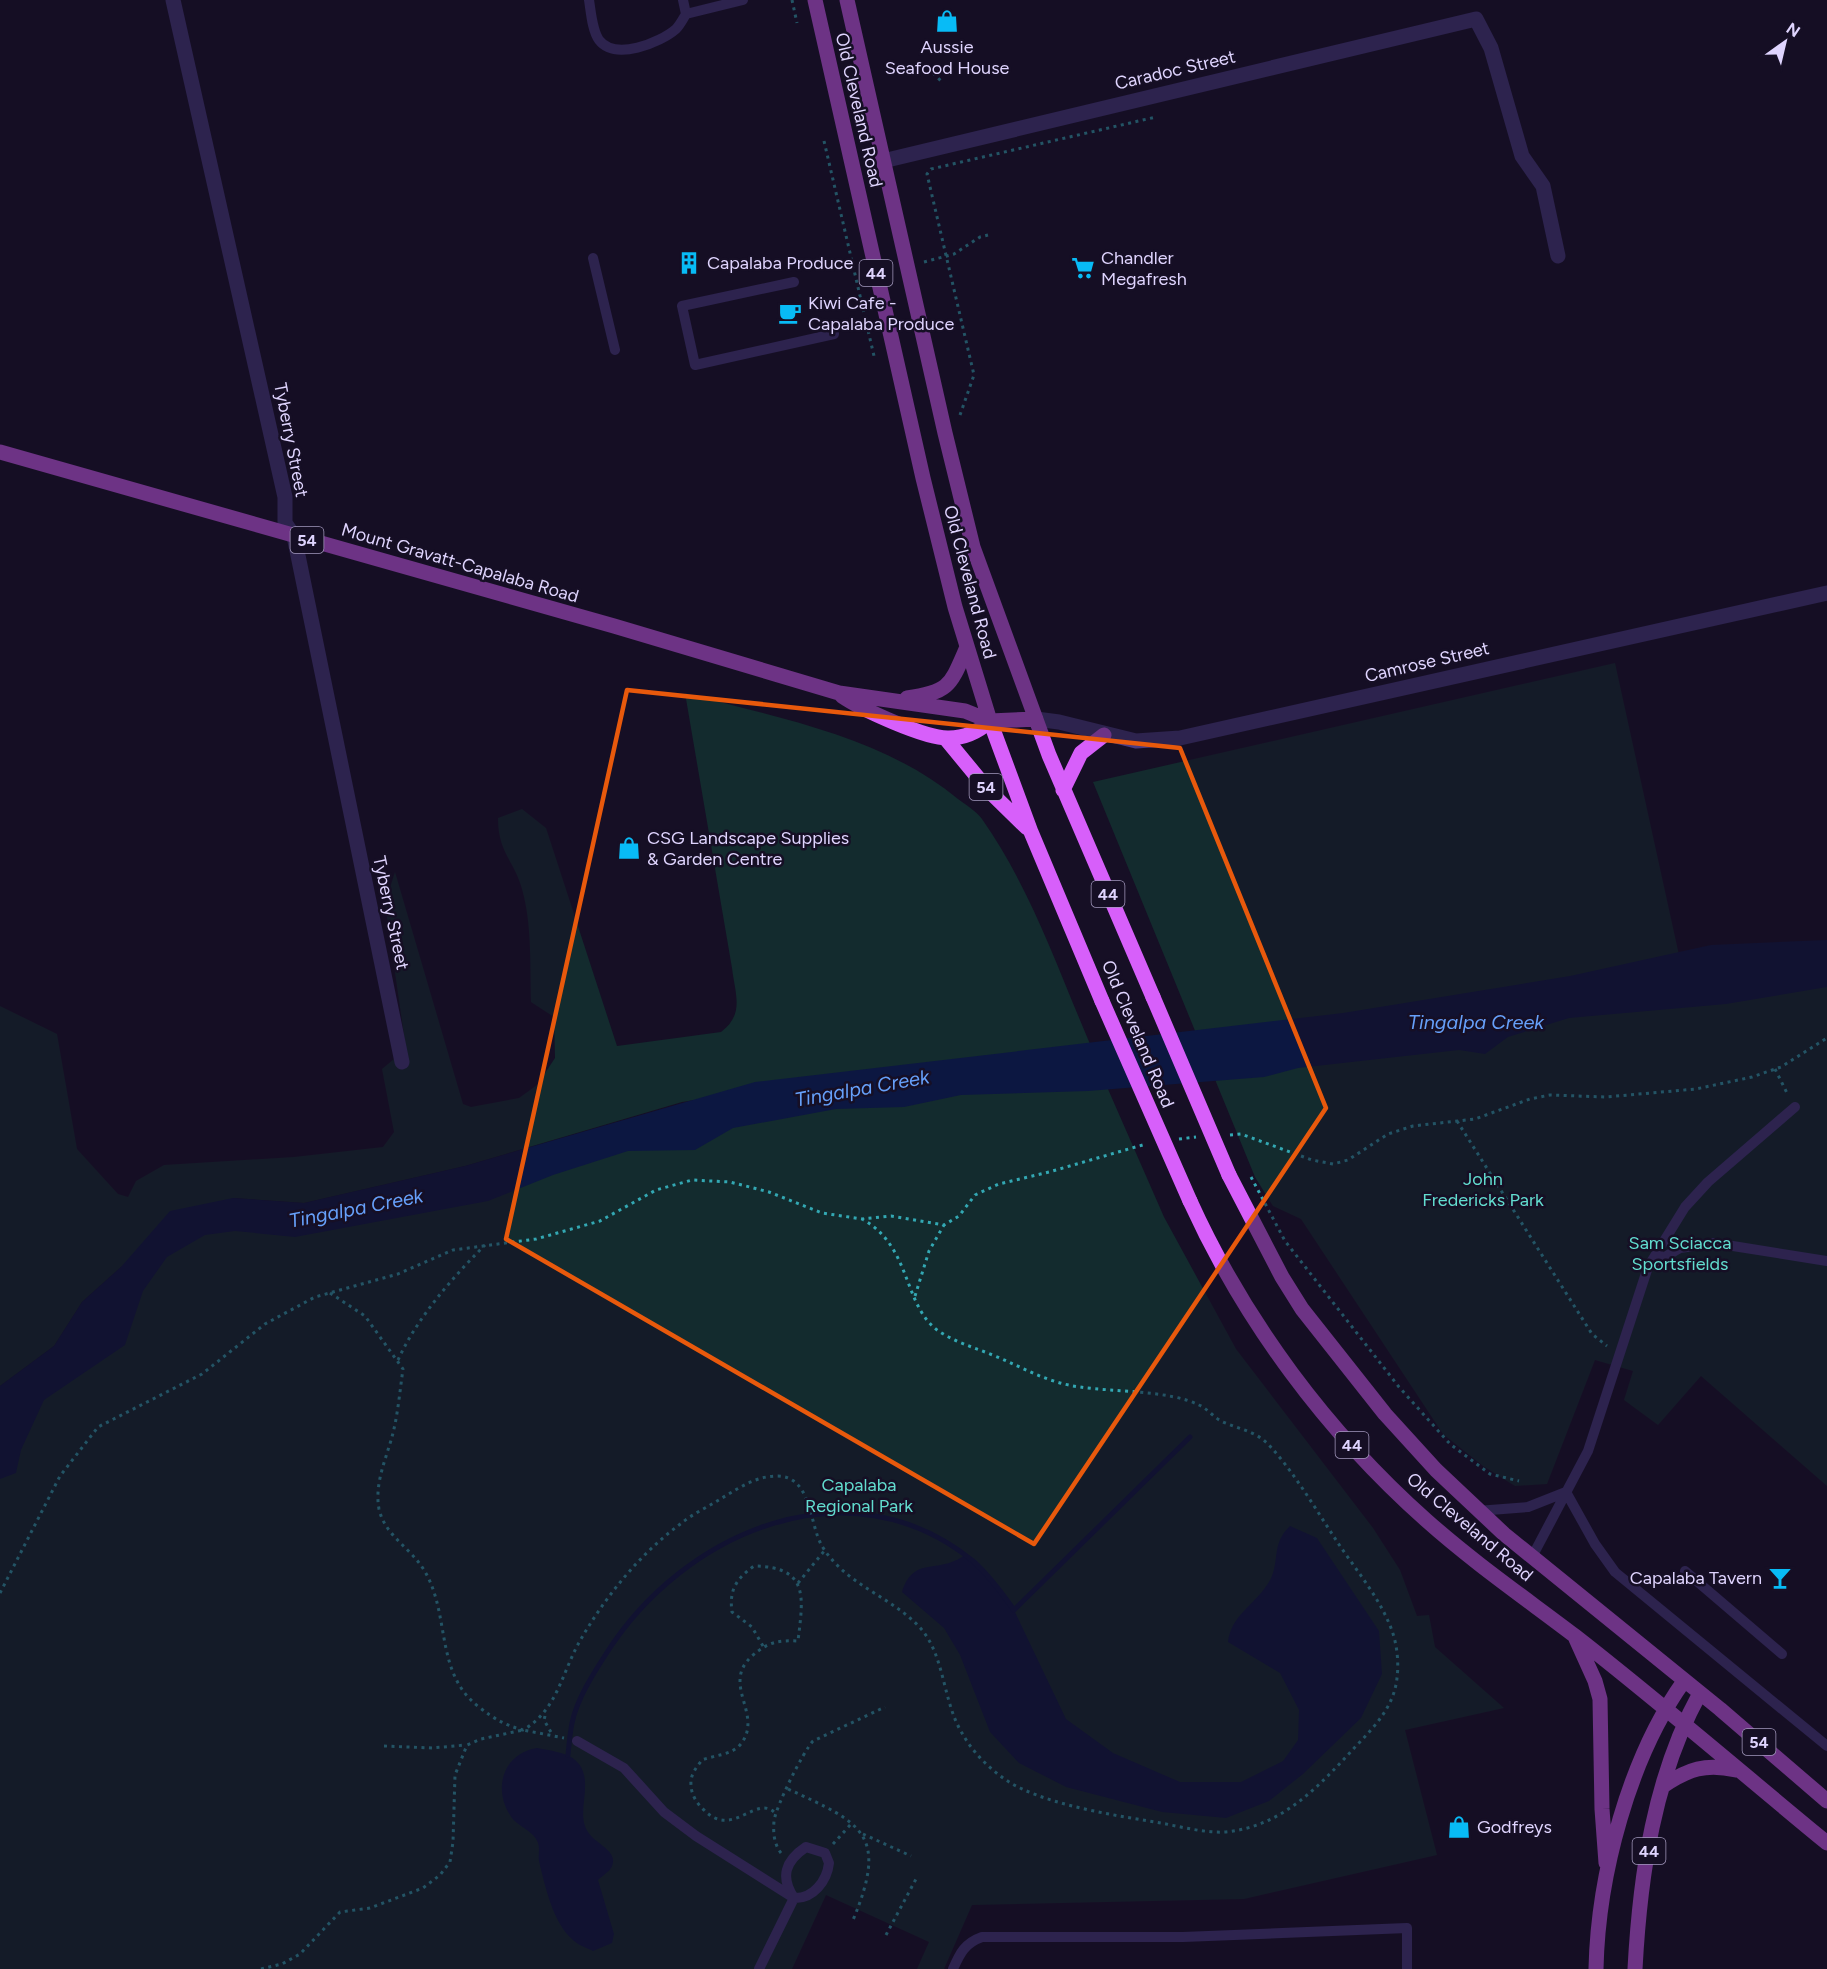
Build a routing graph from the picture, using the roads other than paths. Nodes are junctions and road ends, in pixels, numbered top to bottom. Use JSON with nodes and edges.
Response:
{"nodes":[{"id":1,"x":173,"y":0,"type":"edge"},
{"id":2,"x":589,"y":0,"type":"edge"},
{"id":3,"x":683,"y":0,"type":"edge"},
{"id":4,"x":743,"y":0,"type":"edge"},
{"id":5,"x":815,"y":0,"type":"edge"},
{"id":6,"x":847,"y":0,"type":"edge"},
{"id":7,"x":686,"y":14,"type":"junction"},
{"id":8,"x":883,"y":161,"type":"junction"},
{"id":9,"x":1558,"y":256,"type":"dead end"},
{"id":10,"x":593,"y":258,"type":"dead end"},
{"id":11,"x":794,"y":282,"type":"dead end"},
{"id":12,"x":834,"y":334,"type":"dead end"},
{"id":13,"x":615,"y":350,"type":"dead end"},
{"id":14,"x":0,"y":452,"type":"edge"},
{"id":15,"x":294,"y":536,"type":"junction"},
{"id":16,"x":1827,"y":592,"type":"edge"},
{"id":17,"x":967,"y":647,"type":"junction"},
{"id":18,"x":839,"y":693,"type":"junction"},
{"id":19,"x":889,"y":701,"type":"junction"},
{"id":20,"x":1036,"y":719,"type":"junction"},
{"id":21,"x":990,"y":721,"type":"junction"},
{"id":22,"x":1104,"y":735,"type":"junction"},
{"id":23,"x":946,"y":739,"type":"junction"},
{"id":24,"x":1063,"y":790,"type":"junction"},
{"id":25,"x":1031,"y":832,"type":"junction"},
{"id":26,"x":402,"y":1062,"type":"dead end"},
{"id":27,"x":1795,"y":1107,"type":"road end"},
{"id":28,"x":1827,"y":1261,"type":"edge"},
{"id":29,"x":1648,"y":1267,"type":"junction"},
{"id":30,"x":1566,"y":1492,"type":"junction"},
{"id":31,"x":1477,"y":1511,"type":"junction"},
{"id":32,"x":1532,"y":1557,"type":"junction"},
{"id":33,"x":1685,"y":1571,"type":"dead end"},
{"id":34,"x":1575,"y":1636,"type":"junction"},
{"id":35,"x":1782,"y":1654,"type":"dead end"},
{"id":36,"x":1684,"y":1681,"type":"junction"},
{"id":37,"x":1700,"y":1694,"type":"junction"},
{"id":38,"x":1664,"y":1709,"type":"junction"},
{"id":39,"x":1683,"y":1724,"type":"junction"},
{"id":40,"x":578,"y":1741,"type":"dead end"},
{"id":41,"x":1827,"y":1746,"type":"edge"},
{"id":42,"x":1739,"y":1771,"type":"junction"},
{"id":43,"x":1663,"y":1786,"type":"junction"},
{"id":44,"x":1826,"y":1800,"type":"edge"},
{"id":45,"x":1827,"y":1843,"type":"edge"},
{"id":46,"x":1607,"y":1875,"type":"junction"},
{"id":47,"x":794,"y":1899,"type":"junction"},
{"id":48,"x":1594,"y":1967,"type":"edge"},
{"id":49,"x":759,"y":1969,"type":"edge"},
{"id":50,"x":953,"y":1969,"type":"edge"},
{"id":51,"x":1407,"y":1969,"type":"edge"},
{"id":52,"x":1635,"y":1969,"type":"edge"}],
"edges":[{"from":1,"to":15,"type":"street","name":"Tyberry Street"},
{"from":2,"to":7,"type":"lane"},
{"from":3,"to":7,"type":"lane"},
{"from":4,"to":7,"type":"lane"},
{"from":5,"to":17,"type":"main road","name":"Old Cleveland Road","number":"44"},
{"from":6,"to":8,"type":"main road","name":"Old Cleveland Road","number":"44"},
{"from":8,"to":9,"type":"street","name":"Caradoc Street"},
{"from":8,"to":20,"type":"main road","name":"Old Cleveland Road","number":"44"},
{"from":10,"to":13,"type":"lane"},
{"from":11,"to":12,"type":"lane"},
{"from":14,"to":15,"type":"main road","name":"Mount Gravatt-Capalaba Road","number":"54"},
{"from":15,"to":18,"type":"main road","name":"Mount Gravatt-Capalaba Road","number":"54"},
{"from":15,"to":26,"type":"street","name":"Tyberry Street"},
{"from":16,"to":22,"type":"street","name":"Camrose Street"},
{"from":17,"to":19,"type":"main road"},
{"from":17,"to":21,"type":"main road","name":"Old Cleveland Road","number":"44"},
{"from":18,"to":19,"type":"main road","name":"Mount Gravatt-Capalaba Road","number":"54"},
{"from":18,"to":23,"type":"main road","name":"Mount Gravatt-Capalaba Road","number":"54"},
{"from":19,"to":21,"type":"main road","name":"Mount Gravatt-Capalaba Road","number":"54"},
{"from":20,"to":21,"type":"main road","name":"Mount Gravatt-Capalaba Road","number":"54"},
{"from":20,"to":22,"type":"street","name":"Camrose Street"},
{"from":20,"to":24,"type":"main road","name":"Old Cleveland Road","number":"44"},
{"from":21,"to":23,"type":"main road","name":"Mount Gravatt-Capalaba Road","number":"54"},
{"from":21,"to":25,"type":"main road","name":"Old Cleveland Road","number":"44"},
{"from":22,"to":24,"type":"main road"},
{"from":23,"to":25,"type":"main road","number":"54"},
{"from":24,"to":31,"type":"main road","name":"Old Cleveland Road","number":"44","bridge":true},
{"from":25,"to":34,"type":"main road","name":"Old Cleveland Road","number":"44","bridge":true},
{"from":27,"to":29,"type":"lane"},
{"from":28,"to":29,"type":"lane"},
{"from":29,"to":30,"type":"lane"},
{"from":30,"to":31,"type":"lane"},
{"from":30,"to":32,"type":"lane"},
{"from":30,"to":41,"type":"lane"},
{"from":31,"to":32,"type":"main road","name":"Old Cleveland Road","number":"44"},
{"from":32,"to":36,"type":"main road","name":"Old Cleveland Road","number":"44"},
{"from":33,"to":35,"type":"lane"},
{"from":34,"to":38,"type":"main road","name":"Old Cleveland Road","number":"54"},
{"from":34,"to":46,"type":"main road","number":"44"},
{"from":36,"to":37,"type":"main road","name":"Old Cleveland Road","number":"44"},
{"from":36,"to":38,"type":"main road"},
{"from":37,"to":39,"type":"main road","number":"44"},
{"from":37,"to":44,"type":"main road","name":"Old Cleveland Road","number":"54"},
{"from":38,"to":39,"type":"main road","name":"Old Cleveland Road","number":"54"},
{"from":38,"to":46,"type":"main road"},
{"from":39,"to":42,"type":"main road","name":"Old Cleveland Road","number":"54"},
{"from":39,"to":43,"type":"main road","number":"44"},
{"from":40,"to":47,"type":"lane"},
{"from":42,"to":43,"type":"main road"},
{"from":42,"to":45,"type":"main road","name":"Old Cleveland Road","number":"54"},
{"from":43,"to":52,"type":"main road","number":"44"},
{"from":46,"to":48,"type":"main road","number":"44"},
{"from":47,"to":47,"type":"lane"},
{"from":47,"to":49,"type":"lane"},
{"from":50,"to":51,"type":"lane"}]}
